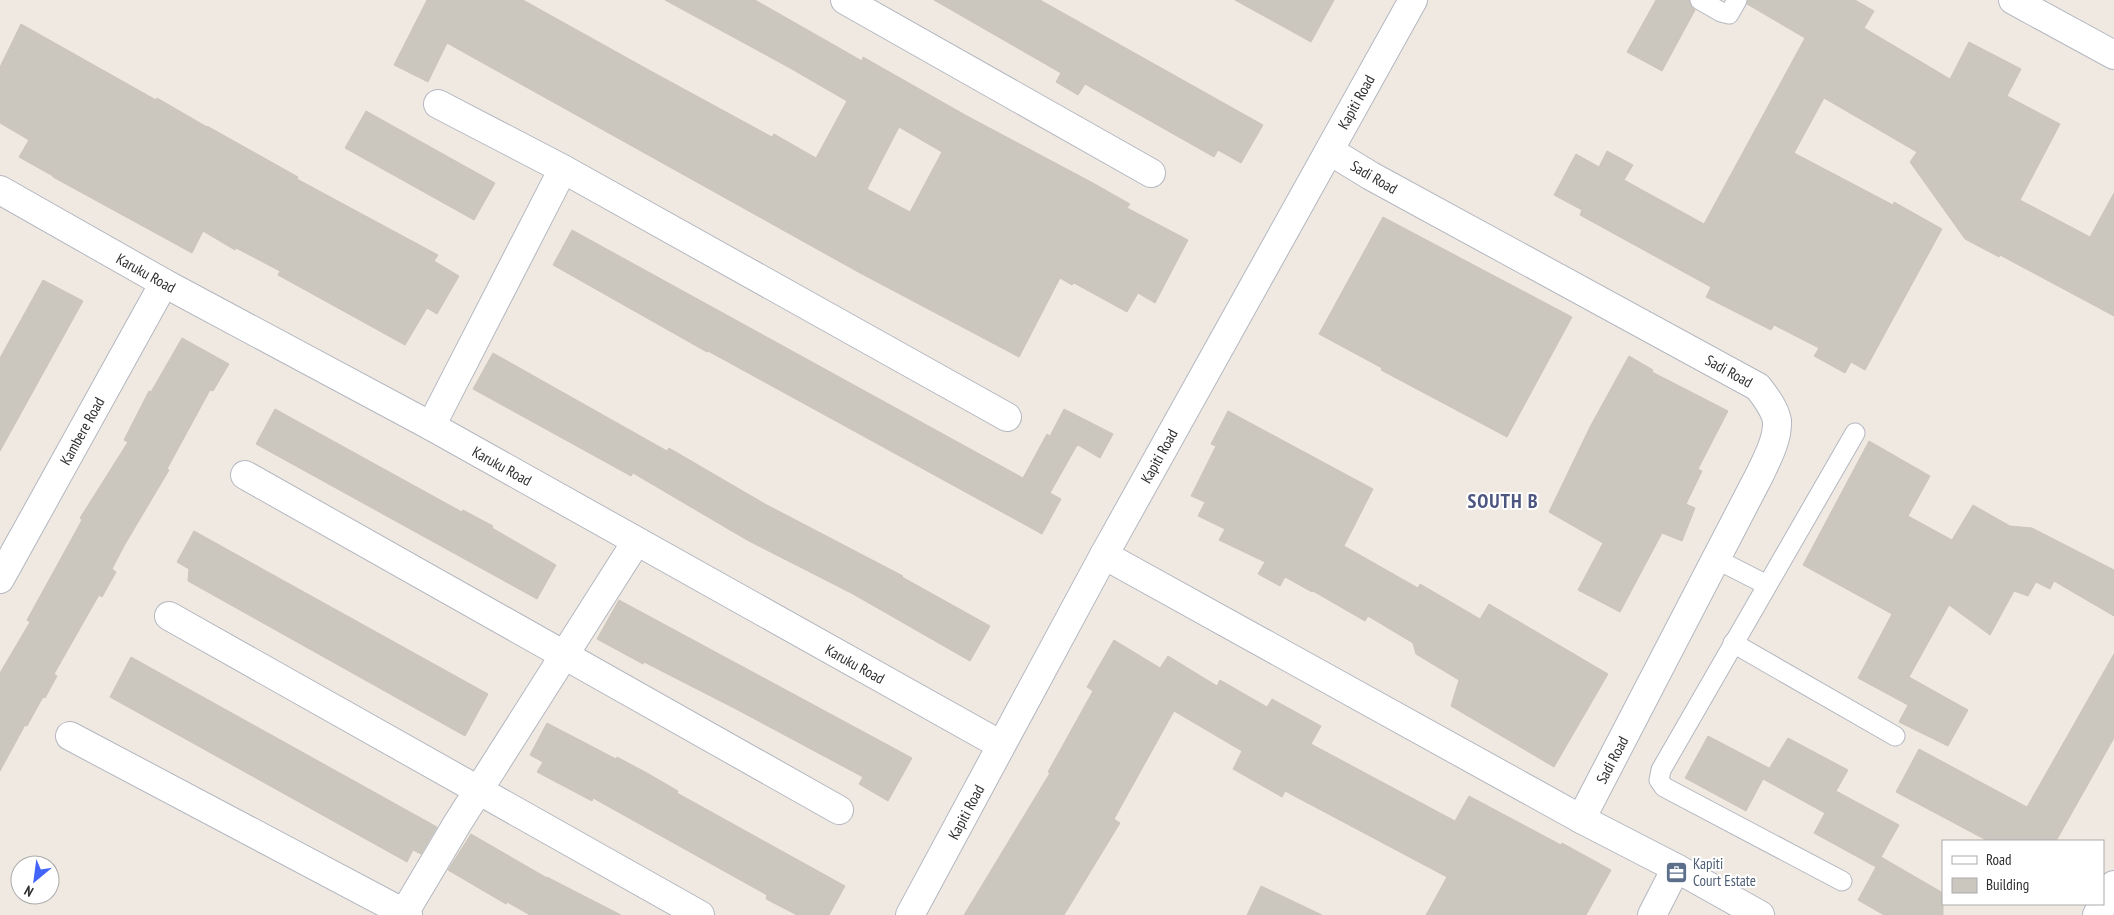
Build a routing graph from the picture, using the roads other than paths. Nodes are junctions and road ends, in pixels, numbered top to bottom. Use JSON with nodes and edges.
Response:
{"nodes":[{"id":1,"x":845,"y":0,"type":"edge"},
{"id":2,"x":1413,"y":0,"type":"edge"},
{"id":3,"x":1700,"y":0,"type":"edge"},
{"id":4,"x":1737,"y":0,"type":"edge"},
{"id":5,"x":2013,"y":0,"type":"edge"},
{"id":6,"x":2114,"y":55,"type":"edge"},
{"id":7,"x":438,"y":104,"type":"dead end"},
{"id":8,"x":1330,"y":151,"type":"junction"},
{"id":9,"x":563,"y":169,"type":"junction"},
{"id":10,"x":1151,"y":173,"type":"dead end"},
{"id":11,"x":0,"y":190,"type":"edge"},
{"id":12,"x":164,"y":284,"type":"junction"},
{"id":13,"x":1007,"y":417,"type":"dead end"},
{"id":14,"x":431,"y":426,"type":"junction"},
{"id":15,"x":1855,"y":433,"type":"dead end"},
{"id":16,"x":245,"y":475,"type":"dead end"},
{"id":17,"x":636,"y":542,"type":"junction"},
{"id":18,"x":1104,"y":556,"type":"junction"},
{"id":19,"x":1716,"y":559,"type":"junction"},
{"id":20,"x":0,"y":578,"type":"edge"},
{"id":21,"x":1767,"y":585,"type":"junction"},
{"id":22,"x":170,"y":616,"type":"dead end"},
{"id":23,"x":1733,"y":643,"type":"junction"},
{"id":24,"x":565,"y":655,"type":"junction"},
{"id":25,"x":70,"y":736,"type":"dead end"},
{"id":26,"x":1895,"y":736,"type":"dead end"},
{"id":27,"x":1001,"y":745,"type":"junction"},
{"id":28,"x":479,"y":791,"type":"junction"},
{"id":29,"x":839,"y":810,"type":"dead end"},
{"id":30,"x":1581,"y":819,"type":"junction"},
{"id":31,"x":1676,"y":868,"type":"junction"},
{"id":32,"x":1842,"y":882,"type":"dead end"},
{"id":33,"x":2114,"y":885,"type":"edge"},
{"id":34,"x":2104,"y":903,"type":"edge"},
{"id":35,"x":405,"y":914,"type":"edge"},
{"id":36,"x":700,"y":915,"type":"edge"},
{"id":37,"x":910,"y":915,"type":"edge"},
{"id":38,"x":1652,"y":915,"type":"edge"},
{"id":39,"x":1760,"y":915,"type":"edge"}],
"edges":[{"from":1,"to":10,"type":"street"},
{"from":2,"to":8,"type":"street","name":"Kapiti Road"},
{"from":3,"to":4,"type":"lane"},
{"from":5,"to":6,"type":"street"},
{"from":7,"to":9,"type":"street"},
{"from":8,"to":18,"type":"street","name":"Kapiti Road"},
{"from":8,"to":19,"type":"street","name":"Sadi Road"},
{"from":9,"to":13,"type":"street"},
{"from":9,"to":14,"type":"street"},
{"from":11,"to":12,"type":"street","name":"Karuku Road"},
{"from":12,"to":14,"type":"street","name":"Karuku Road"},
{"from":12,"to":20,"type":"street","name":"Kambere Road"},
{"from":14,"to":17,"type":"street","name":"Karuku Road"},
{"from":15,"to":21,"type":"lane"},
{"from":16,"to":24,"type":"street"},
{"from":17,"to":24,"type":"street"},
{"from":17,"to":27,"type":"street","name":"Karuku Road"},
{"from":18,"to":27,"type":"street","name":"Kapiti Road"},
{"from":18,"to":30,"type":"street"},
{"from":19,"to":21,"type":"lane"},
{"from":19,"to":30,"type":"street","name":"Sadi Road"},
{"from":21,"to":23,"type":"lane"},
{"from":22,"to":28,"type":"street"},
{"from":23,"to":26,"type":"lane"},
{"from":23,"to":32,"type":"lane"},
{"from":24,"to":28,"type":"street"},
{"from":24,"to":29,"type":"street"},
{"from":25,"to":35,"type":"street"},
{"from":27,"to":37,"type":"street","name":"Kapiti Road"},
{"from":28,"to":35,"type":"street"},
{"from":28,"to":36,"type":"street"},
{"from":30,"to":31,"type":"street"},
{"from":31,"to":38,"type":"street"},
{"from":31,"to":39,"type":"street"},
{"from":33,"to":34,"type":"street"}]}
